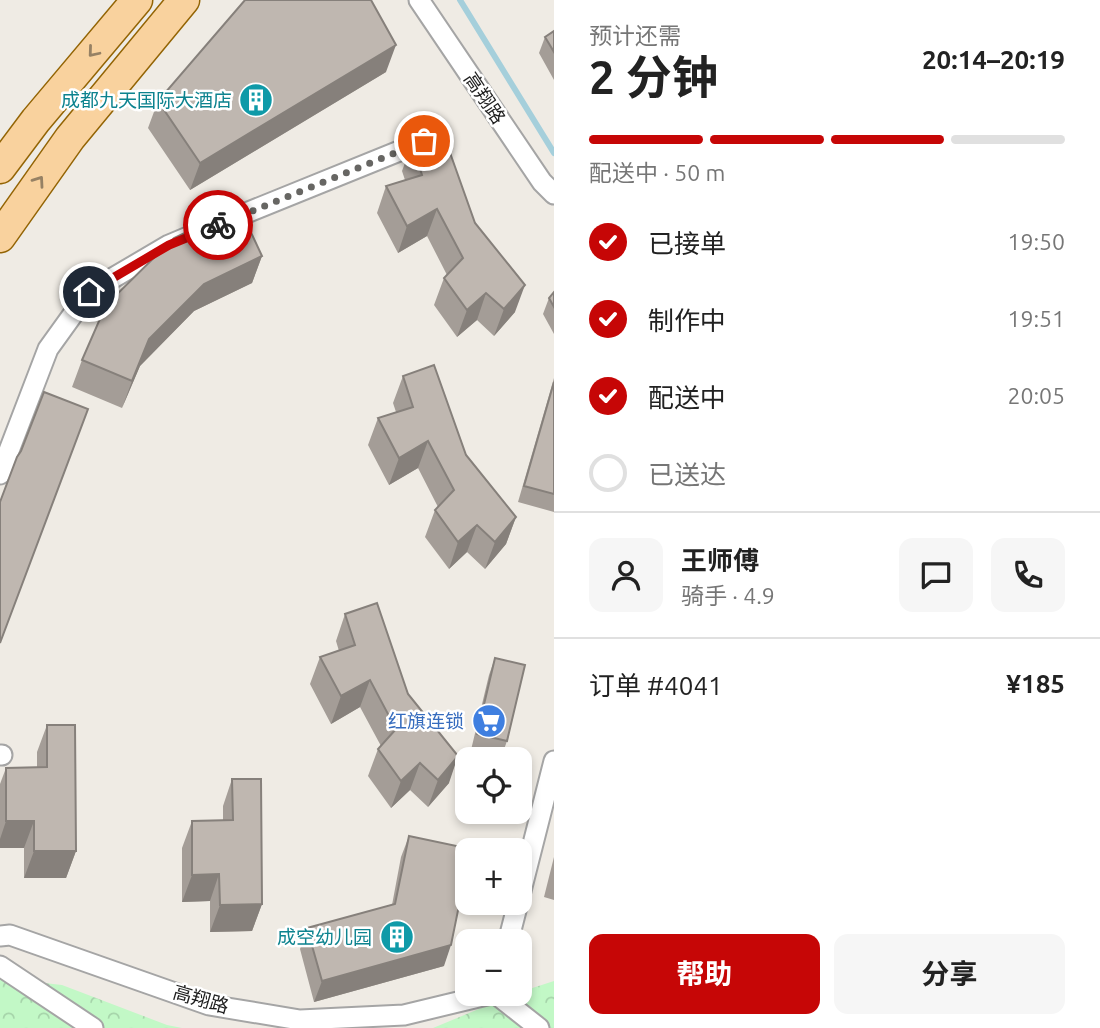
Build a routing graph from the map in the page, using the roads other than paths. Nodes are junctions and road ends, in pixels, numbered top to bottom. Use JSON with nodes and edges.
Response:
{"nodes":[{"id":1,"x":137,"y":0,"type":"edge"},
{"id":2,"x":184,"y":0,"type":"edge"},
{"id":3,"x":419,"y":0,"type":"edge"},
{"id":4,"x":424,"y":141,"type":"edge"},
{"id":5,"x":0,"y":168,"type":"edge"},
{"id":6,"x":554,"y":194,"type":"edge"},
{"id":7,"x":0,"y":237,"type":"edge"},
{"id":8,"x":0,"y":474,"type":"edge"},
{"id":9,"x":554,"y":761,"type":"edge"},
{"id":10,"x":532,"y":848,"type":"edge"},
{"id":11,"x":0,"y":936,"type":"edge"},
{"id":12,"x":0,"y":966,"type":"edge"},
{"id":13,"x":455,"y":1004,"type":"edge"},
{"id":14,"x":510,"y":1006,"type":"edge"},
{"id":15,"x":93,"y":1028,"type":"edge"},
{"id":16,"x":539,"y":1028,"type":"edge"}],
"edges":[{"from":1,"to":5,"type":"main road","one_way":true},
{"from":7,"to":2,"type":"main road","one_way":true},
{"from":3,"to":6,"type":"street","name":"高翔路"},
{"from":4,"to":8,"type":"street"},
{"from":9,"to":10,"type":"street"},
{"from":11,"to":13,"type":"street","name":"高翔路"},
{"from":12,"to":15,"type":"street"},
{"from":14,"to":16,"type":"street"}]}
